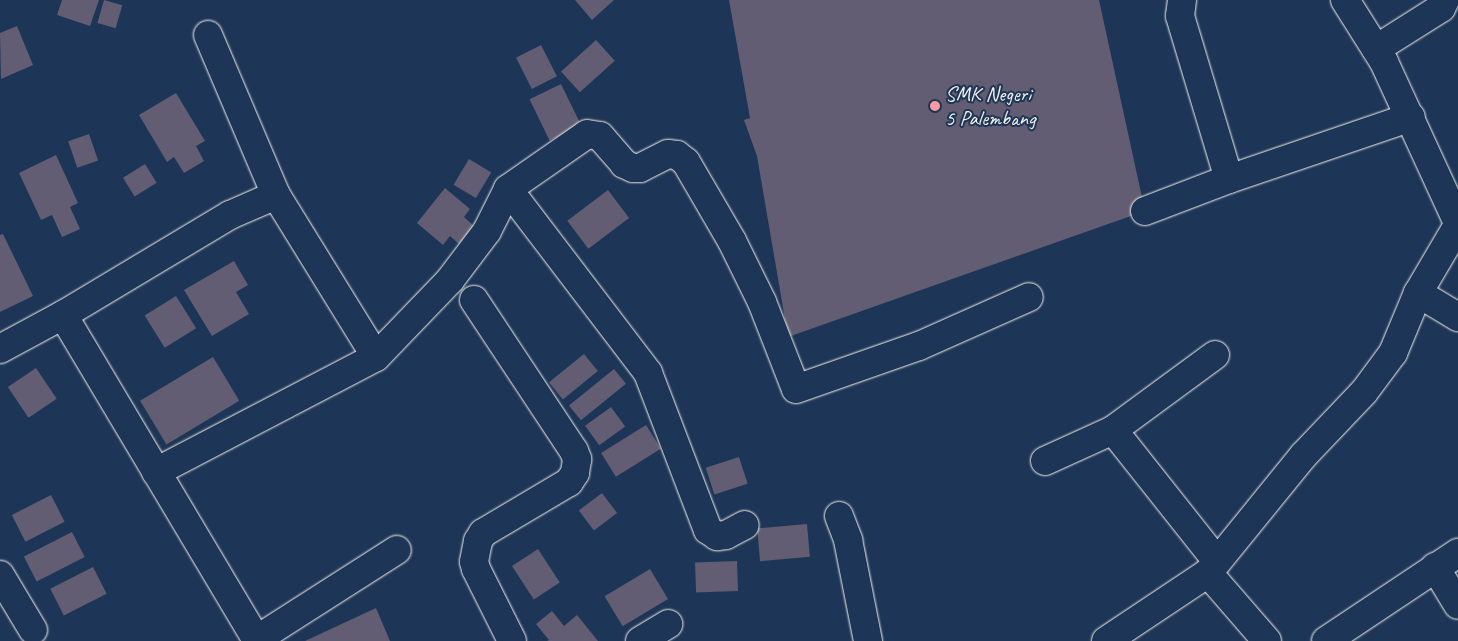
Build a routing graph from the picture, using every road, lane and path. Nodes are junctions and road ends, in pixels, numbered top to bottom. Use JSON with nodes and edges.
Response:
{"nodes":[{"id":1,"x":1182,"y":0,"type":"edge"},
{"id":2,"x":1345,"y":0,"type":"edge"},
{"id":3,"x":1445,"y":0,"type":"edge"},
{"id":4,"x":208,"y":35,"type":"dead end"},
{"id":5,"x":1376,"y":49,"type":"junction"},
{"id":6,"x":1411,"y":116,"type":"junction"},
{"id":7,"x":1229,"y":179,"type":"junction"},
{"id":8,"x":508,"y":190,"type":"junction"},
{"id":9,"x":276,"y":195,"type":"junction"},
{"id":10,"x":1145,"y":211,"type":"dead end"},
{"id":11,"x":1458,"y":224,"type":"edge"},
{"id":12,"x":1418,"y":293,"type":"junction"},
{"id":13,"x":1029,"y":297,"type":"dead end"},
{"id":14,"x":474,"y":300,"type":"dead end"},
{"id":15,"x":63,"y":315,"type":"junction"},
{"id":16,"x":1458,"y":317,"type":"edge"},
{"id":17,"x":0,"y":349,"type":"edge"},
{"id":18,"x":1215,"y":355,"type":"dead end"},
{"id":19,"x":376,"y":357,"type":"junction"},
{"id":20,"x":1113,"y":430,"type":"junction"},
{"id":21,"x":1045,"y":461,"type":"dead end"},
{"id":22,"x":156,"y":472,"type":"junction"},
{"id":23,"x":839,"y":516,"type":"dead end"},
{"id":24,"x":745,"y":525,"type":"dead end"},
{"id":25,"x":397,"y":550,"type":"dead end"},
{"id":26,"x":1447,"y":560,"type":"edge"},
{"id":27,"x":1212,"y":567,"type":"junction"},
{"id":28,"x":0,"y":575,"type":"edge"},
{"id":29,"x":1458,"y":605,"type":"edge"},
{"id":30,"x":668,"y":624,"type":"dead end"},
{"id":31,"x":33,"y":630,"type":"dead end"},
{"id":32,"x":257,"y":640,"type":"edge"},
{"id":33,"x":512,"y":641,"type":"edge"},
{"id":34,"x":640,"y":641,"type":"edge"},
{"id":35,"x":868,"y":641,"type":"edge"},
{"id":36,"x":1106,"y":641,"type":"edge"},
{"id":37,"x":1267,"y":641,"type":"edge"},
{"id":38,"x":1326,"y":641,"type":"edge"}],
"edges":[{"from":1,"to":7,"type":"street"},
{"from":2,"to":5,"type":"street"},
{"from":3,"to":5,"type":"street"},
{"from":4,"to":9,"type":"street"},
{"from":5,"to":6,"type":"street"},
{"from":6,"to":7,"type":"street"},
{"from":6,"to":11,"type":"street"},
{"from":7,"to":10,"type":"street"},
{"from":8,"to":13,"type":"street"},
{"from":8,"to":19,"type":"street"},
{"from":8,"to":24,"type":"street"},
{"from":9,"to":15,"type":"street"},
{"from":9,"to":19,"type":"street"},
{"from":11,"to":12,"type":"street"},
{"from":12,"to":16,"type":"street"},
{"from":12,"to":27,"type":"street"},
{"from":14,"to":33,"type":"street"},
{"from":15,"to":17,"type":"street"},
{"from":15,"to":22,"type":"street"},
{"from":18,"to":20,"type":"street"},
{"from":19,"to":22,"type":"street"},
{"from":20,"to":21,"type":"street"},
{"from":20,"to":27,"type":"street"},
{"from":22,"to":32,"type":"street"},
{"from":23,"to":35,"type":"street"},
{"from":25,"to":32,"type":"street"},
{"from":26,"to":29,"type":"street"},
{"from":26,"to":38,"type":"street"},
{"from":27,"to":36,"type":"street"},
{"from":27,"to":37,"type":"street"},
{"from":28,"to":31,"type":"street"},
{"from":30,"to":34,"type":"street"}]}
